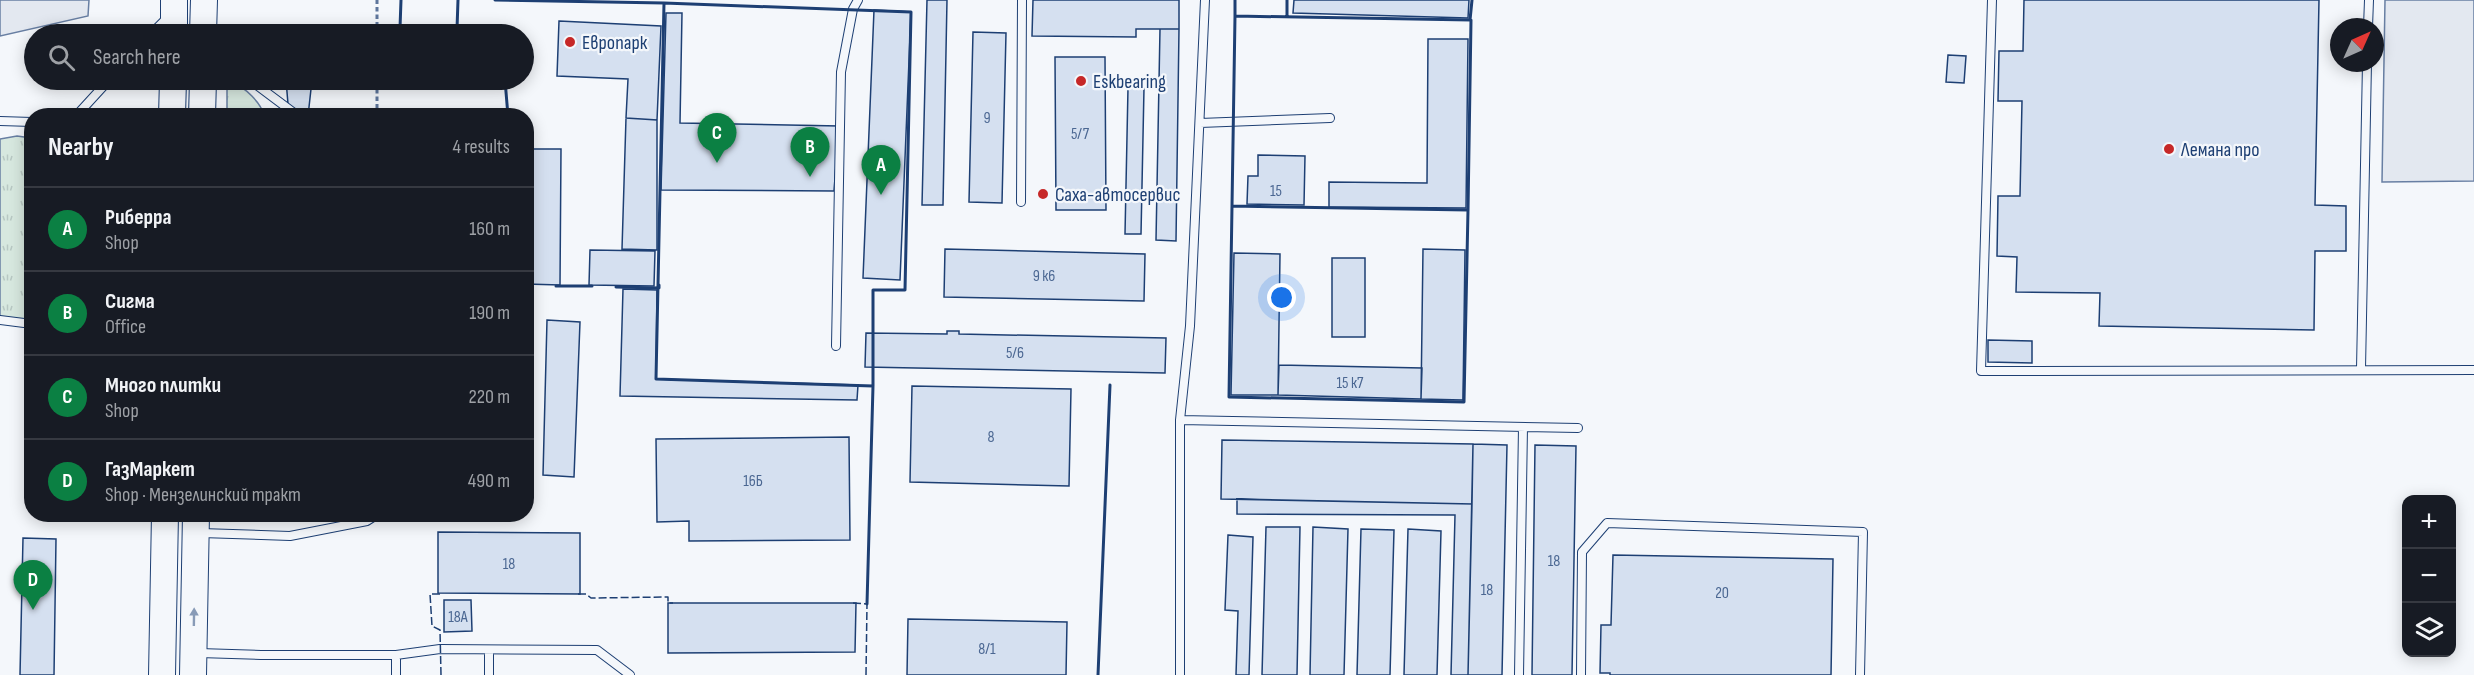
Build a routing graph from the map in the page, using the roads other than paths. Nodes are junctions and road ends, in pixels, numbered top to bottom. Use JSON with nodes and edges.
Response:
{"nodes":[{"id":1,"x":204,"y":0,"type":"edge"},
{"id":2,"x":858,"y":0,"type":"edge"},
{"id":3,"x":1022,"y":0,"type":"edge"},
{"id":4,"x":1205,"y":0,"type":"edge"},
{"id":5,"x":1992,"y":0,"type":"edge"},
{"id":6,"x":2369,"y":0,"type":"edge"},
{"id":7,"x":2368,"y":18,"type":"edge"},
{"id":8,"x":203,"y":24,"type":"edge"},
{"id":9,"x":2367,"y":72,"type":"edge"},
{"id":10,"x":100,"y":90,"type":"edge"},
{"id":11,"x":173,"y":90,"type":"edge"},
{"id":12,"x":203,"y":90,"type":"edge"},
{"id":13,"x":263,"y":90,"type":"edge"},
{"id":14,"x":83,"y":108,"type":"edge"},
{"id":15,"x":172,"y":108,"type":"edge"},
{"id":16,"x":202,"y":108,"type":"edge"},
{"id":17,"x":287,"y":108,"type":"edge"},
{"id":18,"x":1330,"y":118,"type":"dead end"},
{"id":19,"x":0,"y":121,"type":"edge"},
{"id":20,"x":24,"y":122,"type":"edge"},
{"id":21,"x":1200,"y":123,"type":"junction"},
{"id":22,"x":1021,"y":202,"type":"dead end"},
{"id":23,"x":0,"y":320,"type":"edge"},
{"id":24,"x":24,"y":323,"type":"edge"},
{"id":25,"x":836,"y":346,"type":"dead end"},
{"id":26,"x":2361,"y":369,"type":"junction"},
{"id":27,"x":2474,"y":370,"type":"edge"},
{"id":28,"x":1180,"y":420,"type":"junction"},
{"id":29,"x":1523,"y":427,"type":"junction"},
{"id":30,"x":1578,"y":428,"type":"dead end"},
{"id":31,"x":165,"y":522,"type":"edge"},
{"id":32,"x":357,"y":522,"type":"edge"},
{"id":33,"x":196,"y":524,"type":"edge"},
{"id":34,"x":489,"y":650,"type":"junction"},
{"id":35,"x":396,"y":655,"type":"junction"},
{"id":36,"x":193,"y":664,"type":"edge"},
{"id":37,"x":162,"y":675,"type":"edge"},
{"id":38,"x":396,"y":675,"type":"edge"},
{"id":39,"x":489,"y":675,"type":"edge"},
{"id":40,"x":630,"y":675,"type":"edge"},
{"id":41,"x":1180,"y":675,"type":"edge"},
{"id":42,"x":1519,"y":675,"type":"edge"},
{"id":43,"x":1581,"y":675,"type":"edge"},
{"id":44,"x":1860,"y":675,"type":"edge"}],
"edges":[{"from":1,"to":8,"type":"main road"},
{"from":2,"to":25,"type":"lane"},
{"from":3,"to":22,"type":"lane"},
{"from":4,"to":21,"type":"lane"},
{"from":5,"to":26,"type":"lane"},
{"from":6,"to":7,"type":"lane"},
{"from":9,"to":26,"type":"lane"},
{"from":10,"to":14,"type":"lane"},
{"from":11,"to":15,"type":"main road"},
{"from":12,"to":16,"type":"main road"},
{"from":13,"to":17,"type":"lane"},
{"from":18,"to":21,"type":"lane"},
{"from":19,"to":20,"type":"lane"},
{"from":21,"to":28,"type":"lane"},
{"from":23,"to":24,"type":"lane"},
{"from":26,"to":27,"type":"lane"},
{"from":28,"to":29,"type":"lane"},
{"from":28,"to":41,"type":"lane"},
{"from":29,"to":30,"type":"lane"},
{"from":29,"to":42,"type":"lane"},
{"from":31,"to":37,"type":"main road"},
{"from":32,"to":33,"type":"lane"},
{"from":36,"to":33,"type":"main road","one_way":true},
{"from":34,"to":35,"type":"lane"},
{"from":34,"to":39,"type":"lane"},
{"from":34,"to":40,"type":"lane"},
{"from":35,"to":36,"type":"lane"},
{"from":35,"to":38,"type":"lane"},
{"from":43,"to":44,"type":"lane"}]}
